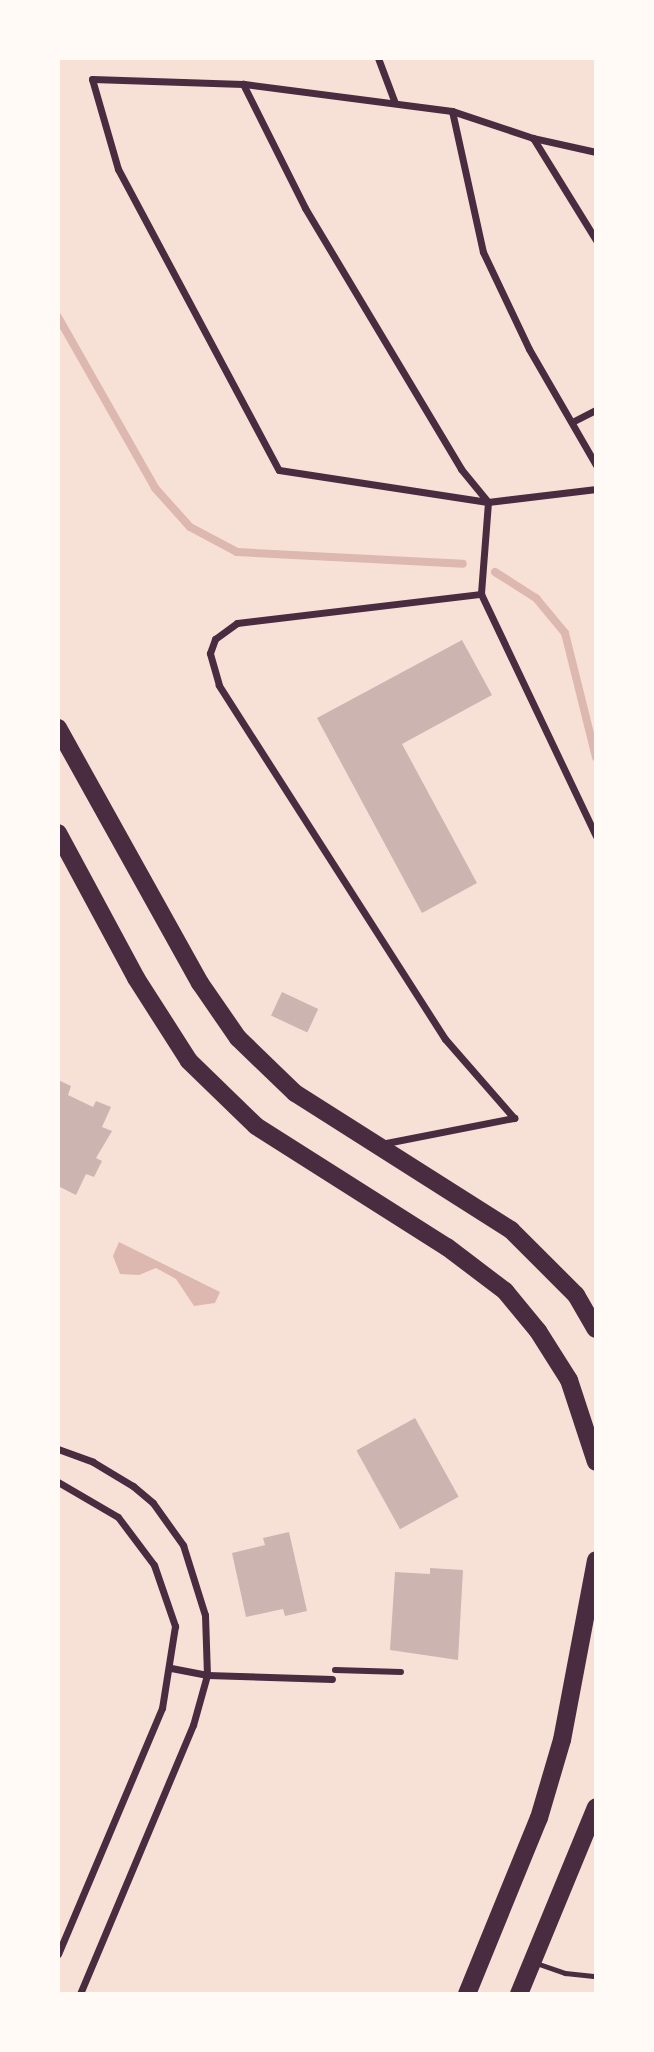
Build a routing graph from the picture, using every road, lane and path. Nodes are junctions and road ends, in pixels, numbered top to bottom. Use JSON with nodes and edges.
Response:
{"nodes":[{"id":1,"x":378,"y":58,"type":"edge"},
{"id":2,"x":243,"y":84,"type":"junction"},
{"id":3,"x":395,"y":103,"type":"junction"},
{"id":4,"x":452,"y":111,"type":"junction"},
{"id":5,"x":533,"y":138,"type":"junction"},
{"id":6,"x":596,"y":152,"type":"edge"},
{"id":7,"x":596,"y":240,"type":"edge"},
{"id":8,"x":596,"y":410,"type":"edge"},
{"id":9,"x":573,"y":421,"type":"junction"},
{"id":10,"x":596,"y":465,"type":"edge"},
{"id":11,"x":596,"y":489,"type":"edge"},
{"id":12,"x":488,"y":502,"type":"junction"},
{"id":13,"x":481,"y":594,"type":"junction"},
{"id":14,"x":58,"y":728,"type":"edge"},
{"id":15,"x":58,"y":833,"type":"edge"},
{"id":16,"x":596,"y":836,"type":"edge"},
{"id":17,"x":374,"y":1145,"type":"junction"},
{"id":18,"x":596,"y":1329,"type":"edge"},
{"id":19,"x":58,"y":1449,"type":"edge"},
{"id":20,"x":596,"y":1462,"type":"edge"},
{"id":21,"x":58,"y":1482,"type":"edge"},
{"id":22,"x":596,"y":1560,"type":"edge"},
{"id":23,"x":172,"y":1668,"type":"junction"},
{"id":24,"x":335,"y":1670,"type":"dead end"},
{"id":25,"x":401,"y":1672,"type":"dead end"},
{"id":26,"x":208,"y":1675,"type":"junction"},
{"id":27,"x":332,"y":1679,"type":"dead end"},
{"id":28,"x":596,"y":1807,"type":"edge"},
{"id":29,"x":58,"y":1954,"type":"edge"},
{"id":30,"x":533,"y":1962,"type":"junction"},
{"id":31,"x":596,"y":1976,"type":"edge"},
{"id":32,"x":80,"y":1994,"type":"edge"},
{"id":33,"x":467,"y":1994,"type":"edge"},
{"id":34,"x":519,"y":1994,"type":"edge"}],
"edges":[{"from":1,"to":3,"type":"street"},
{"from":2,"to":3,"type":"street"},
{"from":2,"to":12,"type":"street"},
{"from":2,"to":12,"type":"street"},
{"from":3,"to":4,"type":"street"},
{"from":4,"to":5,"type":"street"},
{"from":4,"to":9,"type":"street"},
{"from":5,"to":6,"type":"street"},
{"from":5,"to":7,"type":"street"},
{"from":8,"to":9,"type":"street"},
{"from":9,"to":10,"type":"street"},
{"from":11,"to":12,"type":"street"},
{"from":12,"to":13,"type":"street"},
{"from":13,"to":16,"type":"street"},
{"from":13,"to":17,"type":"street"},
{"from":14,"to":17,"type":"main road"},
{"from":15,"to":20,"type":"main road"},
{"from":17,"to":18,"type":"main road"},
{"from":19,"to":26,"type":"street"},
{"from":21,"to":23,"type":"street"},
{"from":22,"to":33,"type":"main road"},
{"from":23,"to":26,"type":"street"},
{"from":23,"to":29,"type":"street"},
{"from":24,"to":25,"type":"street"},
{"from":26,"to":27,"type":"street"},
{"from":26,"to":32,"type":"street"},
{"from":28,"to":30,"type":"main road"},
{"from":30,"to":31,"type":"lane"},
{"from":30,"to":34,"type":"main road"}]}
